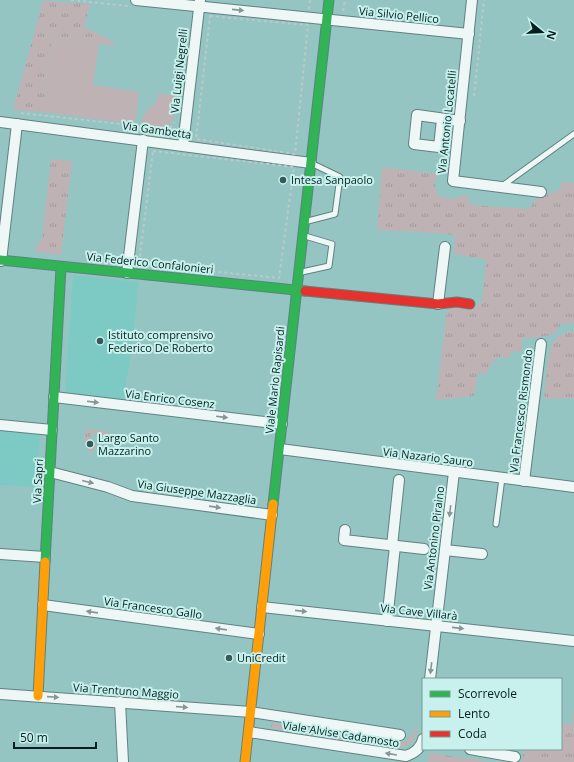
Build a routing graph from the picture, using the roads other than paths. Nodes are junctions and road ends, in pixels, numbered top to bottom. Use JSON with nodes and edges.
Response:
{"nodes":[{"id":1,"x":329,"y":0,"type":"edge"},
{"id":2,"x":472,"y":0,"type":"edge"},
{"id":3,"x":136,"y":3,"type":"edge"},
{"id":4,"x":199,"y":3,"type":"edge"},
{"id":5,"x":327,"y":20,"type":"junction"},
{"id":6,"x":468,"y":34,"type":"junction"},
{"id":7,"x":442,"y":118,"type":"dead end"},
{"id":8,"x":460,"y":121,"type":"junction"},
{"id":9,"x":0,"y":122,"type":"edge"},
{"id":10,"x":17,"y":124,"type":"junction"},
{"id":11,"x":574,"y":134,"type":"edge"},
{"id":12,"x":142,"y":140,"type":"junction"},
{"id":13,"x":183,"y":145,"type":"junction"},
{"id":14,"x":311,"y":163,"type":"junction"},
{"id":15,"x":501,"y":187,"type":"junction"},
{"id":16,"x":541,"y":192,"type":"dead end"},
{"id":17,"x":305,"y":222,"type":"junction"},
{"id":18,"x":303,"y":235,"type":"junction"},
{"id":19,"x":445,"y":247,"type":"dead end"},
{"id":20,"x":1,"y":260,"type":"edge"},
{"id":21,"x":61,"y":266,"type":"junction"},
{"id":22,"x":299,"y":272,"type":"junction"},
{"id":23,"x":127,"y":273,"type":"junction"},
{"id":24,"x":297,"y":290,"type":"junction"},
{"id":25,"x":438,"y":304,"type":"junction"},
{"id":26,"x":470,"y":304,"type":"dead end"},
{"id":27,"x":541,"y":344,"type":"dead end"},
{"id":28,"x":54,"y":397,"type":"junction"},
{"id":29,"x":282,"y":424,"type":"junction"},
{"id":30,"x":0,"y":425,"type":"edge"},
{"id":31,"x":52,"y":430,"type":"junction"},
{"id":32,"x":280,"y":450,"type":"junction"},
{"id":33,"x":50,"y":472,"type":"junction"},
{"id":34,"x":454,"y":472,"type":"junction"},
{"id":35,"x":502,"y":478,"type":"junction"},
{"id":36,"x":399,"y":480,"type":"dead end"},
{"id":37,"x":524,"y":481,"type":"junction"},
{"id":38,"x":574,"y":487,"type":"edge"},
{"id":39,"x":272,"y":515,"type":"junction"},
{"id":40,"x":496,"y":524,"type":"dead end"},
{"id":41,"x":345,"y":530,"type":"dead end"},
{"id":42,"x":394,"y":546,"type":"junction"},
{"id":43,"x":424,"y":549,"type":"dead end"},
{"id":44,"x":445,"y":550,"type":"junction"},
{"id":45,"x":0,"y":554,"type":"edge"},
{"id":46,"x":482,"y":554,"type":"dead end"},
{"id":47,"x":45,"y":557,"type":"junction"},
{"id":48,"x":43,"y":605,"type":"junction"},
{"id":49,"x":262,"y":607,"type":"junction"},
{"id":50,"x":387,"y":621,"type":"junction"},
{"id":51,"x":436,"y":626,"type":"junction"},
{"id":52,"x":259,"y":634,"type":"junction"},
{"id":53,"x":574,"y":641,"type":"edge"},
{"id":54,"x":430,"y":678,"type":"edge"},
{"id":55,"x":0,"y":694,"type":"edge"},
{"id":56,"x":38,"y":696,"type":"junction"},
{"id":57,"x":120,"y":702,"type":"junction"},
{"id":58,"x":251,"y":712,"type":"junction"},
{"id":59,"x":248,"y":732,"type":"junction"},
{"id":60,"x":400,"y":735,"type":"dead end"},
{"id":61,"x":422,"y":742,"type":"edge"},
{"id":62,"x":476,"y":750,"type":"edge"},
{"id":63,"x":516,"y":757,"type":"dead end"},
{"id":64,"x":123,"y":762,"type":"edge"},
{"id":65,"x":245,"y":762,"type":"edge"}],
"edges":[{"from":1,"to":5,"type":"street","name":"Viale Mario Rapisardi"},
{"from":2,"to":6,"type":"street","name":"Via Antonio Locatelli"},
{"from":3,"to":4,"type":"street","name":"Via Silvio Pellico"},
{"from":4,"to":5,"type":"street","name":"Via Silvio Pellico","one_way":true},
{"from":4,"to":13,"type":"street","name":"Via Luigi Negrelli"},
{"from":5,"to":6,"type":"street","name":"Via Silvio Pellico"},
{"from":5,"to":14,"type":"street","name":"Viale Mario Rapisardi"},
{"from":6,"to":8,"type":"street","name":"Via Antonio Locatelli"},
{"from":7,"to":8,"type":"street"},
{"from":8,"to":15,"type":"street","name":"Via Antonio Locatelli"},
{"from":9,"to":10,"type":"street","name":"Via Gambetta"},
{"from":10,"to":12,"type":"street","name":"Via Gambetta"},
{"from":10,"to":20,"type":"street"},
{"from":11,"to":15,"type":"lane"},
{"from":12,"to":13,"type":"street","name":"Via Gambetta"},
{"from":12,"to":23,"type":"street"},
{"from":13,"to":14,"type":"street","name":"Via Gambetta"},
{"from":14,"to":17,"type":"street","name":"Viale Mario Rapisardi"},
{"from":14,"to":17,"type":"lane"},
{"from":15,"to":16,"type":"street","name":"Via Antonio Locatelli"},
{"from":17,"to":18,"type":"street","name":"Viale Mario Rapisardi"},
{"from":18,"to":22,"type":"street","name":"Viale Mario Rapisardi"},
{"from":18,"to":22,"type":"lane"},
{"from":19,"to":25,"type":"street"},
{"from":20,"to":21,"type":"street","name":"Via Federico Confalonieri"},
{"from":21,"to":23,"type":"street","name":"Via Federico Confalonieri"},
{"from":21,"to":28,"type":"street","name":"Via Sapri"},
{"from":22,"to":24,"type":"street","name":"Viale Mario Rapisardi"},
{"from":23,"to":24,"type":"street","name":"Via Federico Confalonieri"},
{"from":24,"to":25,"type":"street","name":"Via Federico Confalonieri"},
{"from":24,"to":29,"type":"street","name":"Viale Mario Rapisardi"},
{"from":25,"to":26,"type":"street","name":"Via Federico Confalonieri"},
{"from":27,"to":37,"type":"street","name":"Via Francesco Rismondo"},
{"from":28,"to":29,"type":"street","name":"Via Enrico Cosenz","one_way":true},
{"from":28,"to":31,"type":"street","name":"Via Sapri"},
{"from":29,"to":32,"type":"street","name":"Viale Mario Rapisardi"},
{"from":30,"to":31,"type":"street"},
{"from":31,"to":33,"type":"street","name":"Via Sapri"},
{"from":32,"to":34,"type":"street","name":"Via Nazario Sauro"},
{"from":32,"to":39,"type":"street","name":"Viale Mario Rapisardi"},
{"from":33,"to":39,"type":"street","name":"Via Giuseppe Mazzaglia","one_way":true},
{"from":33,"to":47,"type":"street","name":"Via Sapri"},
{"from":34,"to":35,"type":"street","name":"Via Nazario Sauro"},
{"from":34,"to":44,"type":"street","name":"Via Antonino Piraino","one_way":true},
{"from":35,"to":37,"type":"street","name":"Via Nazario Sauro"},
{"from":35,"to":40,"type":"lane"},
{"from":36,"to":42,"type":"street"},
{"from":37,"to":38,"type":"street","name":"Via Nazario Sauro"},
{"from":39,"to":49,"type":"street","name":"Viale Mario Rapisardi"},
{"from":41,"to":42,"type":"street"},
{"from":42,"to":43,"type":"street"},
{"from":42,"to":50,"type":"street"},
{"from":44,"to":46,"type":"street"},
{"from":44,"to":51,"type":"street","name":"Via Antonino Piraino"},
{"from":45,"to":47,"type":"street"},
{"from":47,"to":48,"type":"street","name":"Via Sapri"},
{"from":52,"to":48,"type":"street","name":"Via Francesco Gallo","one_way":true},
{"from":48,"to":56,"type":"street","name":"Via Sapri"},
{"from":49,"to":50,"type":"street","name":"Via Cave Villarà","one_way":true},
{"from":49,"to":52,"type":"street","name":"Viale Mario Rapisardi"},
{"from":50,"to":51,"type":"street","name":"Via Cave Villarà"},
{"from":51,"to":53,"type":"street","name":"Via Cave Villarà","one_way":true},
{"from":51,"to":54,"type":"street","name":"Via Antonino Piraino","one_way":true},
{"from":52,"to":58,"type":"street","name":"Viale Mario Rapisardi"},
{"from":55,"to":56,"type":"street","name":"Via Trentuno Maggio"},
{"from":56,"to":57,"type":"street","name":"Via Trentuno Maggio","one_way":true},
{"from":57,"to":58,"type":"street","name":"Via Trentuno Maggio","one_way":true},
{"from":57,"to":64,"type":"street"},
{"from":58,"to":59,"type":"street","name":"Viale Mario Rapisardi"},
{"from":58,"to":60,"type":"street","name":"Viale Alvise Cadamosto"},
{"from":61,"to":59,"type":"street","name":"Viale Alvise Cadamosto","one_way":true},
{"from":59,"to":65,"type":"street","name":"Viale Mario Rapisardi"},
{"from":62,"to":63,"type":"street"}]}
